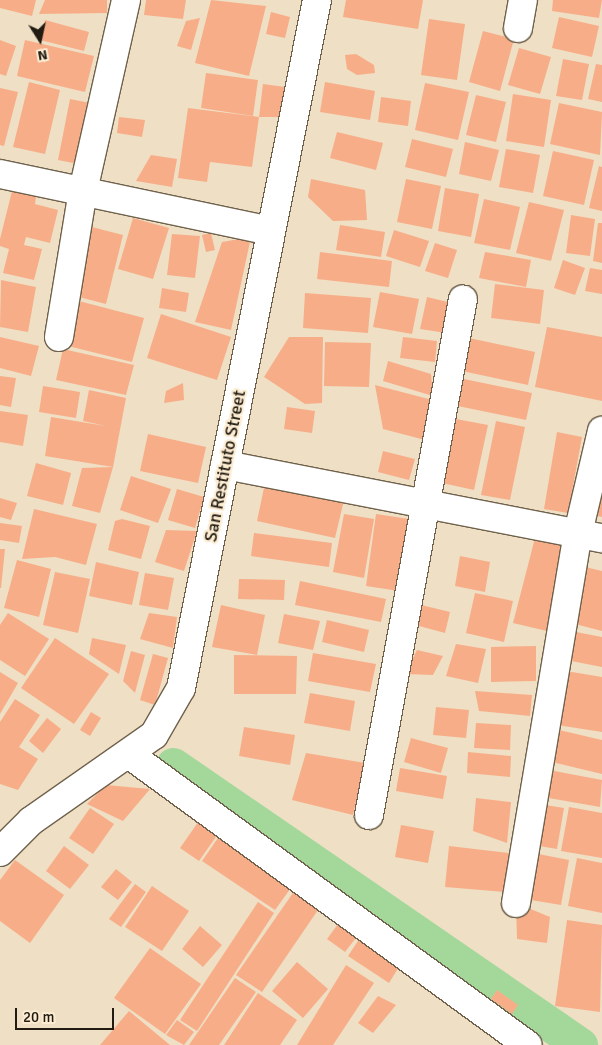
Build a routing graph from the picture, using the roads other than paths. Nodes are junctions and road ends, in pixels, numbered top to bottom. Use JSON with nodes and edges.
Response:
{"nodes":[{"id":1,"x":126,"y":0,"type":"edge"},
{"id":2,"x":317,"y":0,"type":"edge"},
{"id":3,"x":523,"y":0,"type":"edge"},
{"id":4,"x":518,"y":28,"type":"dead end"},
{"id":5,"x":0,"y":174,"type":"edge"},
{"id":6,"x":83,"y":191,"type":"junction"},
{"id":7,"x":270,"y":231,"type":"junction"},
{"id":8,"x":463,"y":299,"type":"dead end"},
{"id":9,"x":59,"y":337,"type":"dead end"},
{"id":10,"x":602,"y":431,"type":"edge"},
{"id":11,"x":225,"y":465,"type":"junction"},
{"id":12,"x":426,"y":504,"type":"junction"},
{"id":13,"x":590,"y":536,"type":"edge"},
{"id":14,"x":130,"y":755,"type":"junction"},
{"id":15,"x":370,"y":815,"type":"dead end"},
{"id":16,"x":0,"y":852,"type":"edge"},
{"id":17,"x":516,"y":903,"type":"dead end"},
{"id":18,"x":527,"y":1045,"type":"edge"}],
"edges":[{"from":1,"to":6,"type":"street"},
{"from":2,"to":7,"type":"street","name":"San Restituto Street"},
{"from":3,"to":4,"type":"street"},
{"from":5,"to":6,"type":"street"},
{"from":6,"to":7,"type":"street"},
{"from":6,"to":9,"type":"street"},
{"from":7,"to":11,"type":"street","name":"San Restituto Street"},
{"from":8,"to":12,"type":"street"},
{"from":10,"to":13,"type":"street"},
{"from":11,"to":12,"type":"street"},
{"from":11,"to":14,"type":"street","name":"San Restituto Street"},
{"from":12,"to":13,"type":"street"},
{"from":12,"to":15,"type":"street"},
{"from":13,"to":17,"type":"street"},
{"from":14,"to":16,"type":"street","name":"San Restituto Street"},
{"from":14,"to":18,"type":"street"}]}
